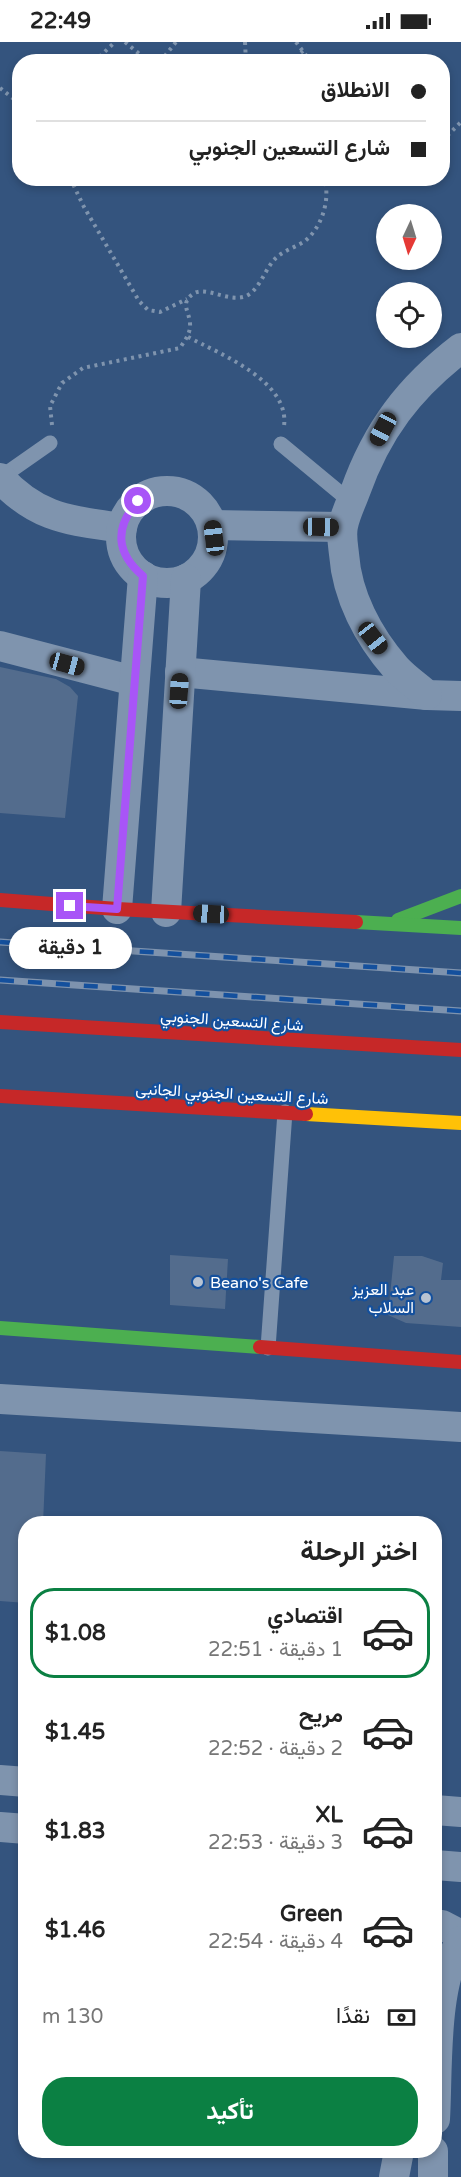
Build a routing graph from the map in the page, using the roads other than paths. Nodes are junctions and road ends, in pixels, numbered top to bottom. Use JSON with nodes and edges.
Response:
{"nodes":[{"id":1,"x":461,"y":348,"type":"edge"},
{"id":2,"x":50,"y":443,"type":"road end"},
{"id":3,"x":281,"y":444,"type":"road end"},
{"id":4,"x":0,"y":478,"type":"edge"},
{"id":5,"x":347,"y":515,"type":"junction"},
{"id":6,"x":212,"y":525,"type":"junction"},
{"id":7,"x":122,"y":528,"type":"junction"},
{"id":8,"x":143,"y":576,"type":"junction"},
{"id":9,"x":186,"y":579,"type":"junction"},
{"id":10,"x":0,"y":646,"type":"edge"},
{"id":11,"x":180,"y":672,"type":"junction"},
{"id":12,"x":134,"y":681,"type":"junction"},
{"id":13,"x":427,"y":695,"type":"junction"},
{"id":14,"x":461,"y":696,"type":"edge"},
{"id":15,"x":128,"y":745,"type":"junction"},
{"id":16,"x":175,"y":747,"type":"junction"},
{"id":17,"x":461,"y":896,"type":"edge"},
{"id":18,"x":0,"y":900,"type":"edge"},
{"id":19,"x":117,"y":909,"type":"junction"},
{"id":20,"x":166,"y":912,"type":"junction"},
{"id":21,"x":388,"y":924,"type":"junction"},
{"id":22,"x":461,"y":928,"type":"edge"},
{"id":23,"x":0,"y":1022,"type":"edge"},
{"id":24,"x":461,"y":1050,"type":"edge"},
{"id":25,"x":0,"y":1096,"type":"edge"},
{"id":26,"x":285,"y":1112,"type":"junction"},
{"id":27,"x":461,"y":1124,"type":"edge"},
{"id":28,"x":0,"y":1328,"type":"edge"},
{"id":29,"x":268,"y":1348,"type":"junction"},
{"id":30,"x":461,"y":1362,"type":"edge"},
{"id":31,"x":0,"y":1399,"type":"edge"},
{"id":32,"x":461,"y":1427,"type":"edge"},
{"id":33,"x":0,"y":1780,"type":"edge"},
{"id":34,"x":18,"y":1781,"type":"edge"},
{"id":35,"x":442,"y":1811,"type":"edge"},
{"id":36,"x":461,"y":1812,"type":"edge"},
{"id":37,"x":0,"y":1827,"type":"edge"},
{"id":38,"x":18,"y":1828,"type":"edge"},
{"id":39,"x":442,"y":1866,"type":"edge"},
{"id":40,"x":461,"y":1867,"type":"edge"},
{"id":41,"x":442,"y":1925,"type":"edge"},
{"id":42,"x":461,"y":1935,"type":"edge"},
{"id":43,"x":461,"y":1941,"type":"edge"},
{"id":44,"x":442,"y":2008,"type":"edge"},
{"id":45,"x":398,"y":2158,"type":"edge"},
{"id":46,"x":434,"y":2158,"type":"edge"},
{"id":47,"x":394,"y":2177,"type":"edge"},
{"id":48,"x":433,"y":2177,"type":"edge"}],
"edges":[{"from":1,"to":5,"type":"street"},
{"from":2,"to":4,"type":"lane"},
{"from":3,"to":5,"type":"lane"},
{"from":4,"to":7,"type":"street"},
{"from":5,"to":6,"type":"street"},
{"from":5,"to":13,"type":"street"},
{"from":6,"to":7,"type":"street"},
{"from":6,"to":9,"type":"street"},
{"from":7,"to":8,"type":"street"},
{"from":8,"to":9,"type":"street"},
{"from":8,"to":12,"type":"street"},
{"from":9,"to":11,"type":"street"},
{"from":10,"to":12,"type":"street"},
{"from":11,"to":13,"type":"street"},
{"from":11,"to":16,"type":"street"},
{"from":12,"to":15,"type":"street"},
{"from":13,"to":14,"type":"street"},
{"from":15,"to":16,"type":"street"},
{"from":15,"to":19,"type":"street"},
{"from":16,"to":20,"type":"street"},
{"from":17,"to":21,"type":"main road"},
{"from":18,"to":19,"type":"main road"},
{"from":19,"to":20,"type":"main road"},
{"from":20,"to":21,"type":"main road"},
{"from":21,"to":22,"type":"main road"},
{"from":23,"to":24,"type":"main road","name":"شارع التسعين الجنوبي"},
{"from":25,"to":26,"type":"main road","name":"شارع التسعين الجنوبي الجانبى"},
{"from":26,"to":27,"type":"main road","name":"شارع التسعين الجنوبي الجانبى"},
{"from":26,"to":29,"type":"lane"},
{"from":28,"to":29,"type":"main road"},
{"from":29,"to":30,"type":"main road"},
{"from":31,"to":32,"type":"street"},
{"from":33,"to":34,"type":"street"},
{"from":35,"to":36,"type":"street"},
{"from":37,"to":38,"type":"street"},
{"from":39,"to":40,"type":"street"},
{"from":41,"to":42,"type":"street"},
{"from":43,"to":44,"type":"street"},
{"from":45,"to":47,"type":"street"},
{"from":46,"to":48,"type":"street"}]}
